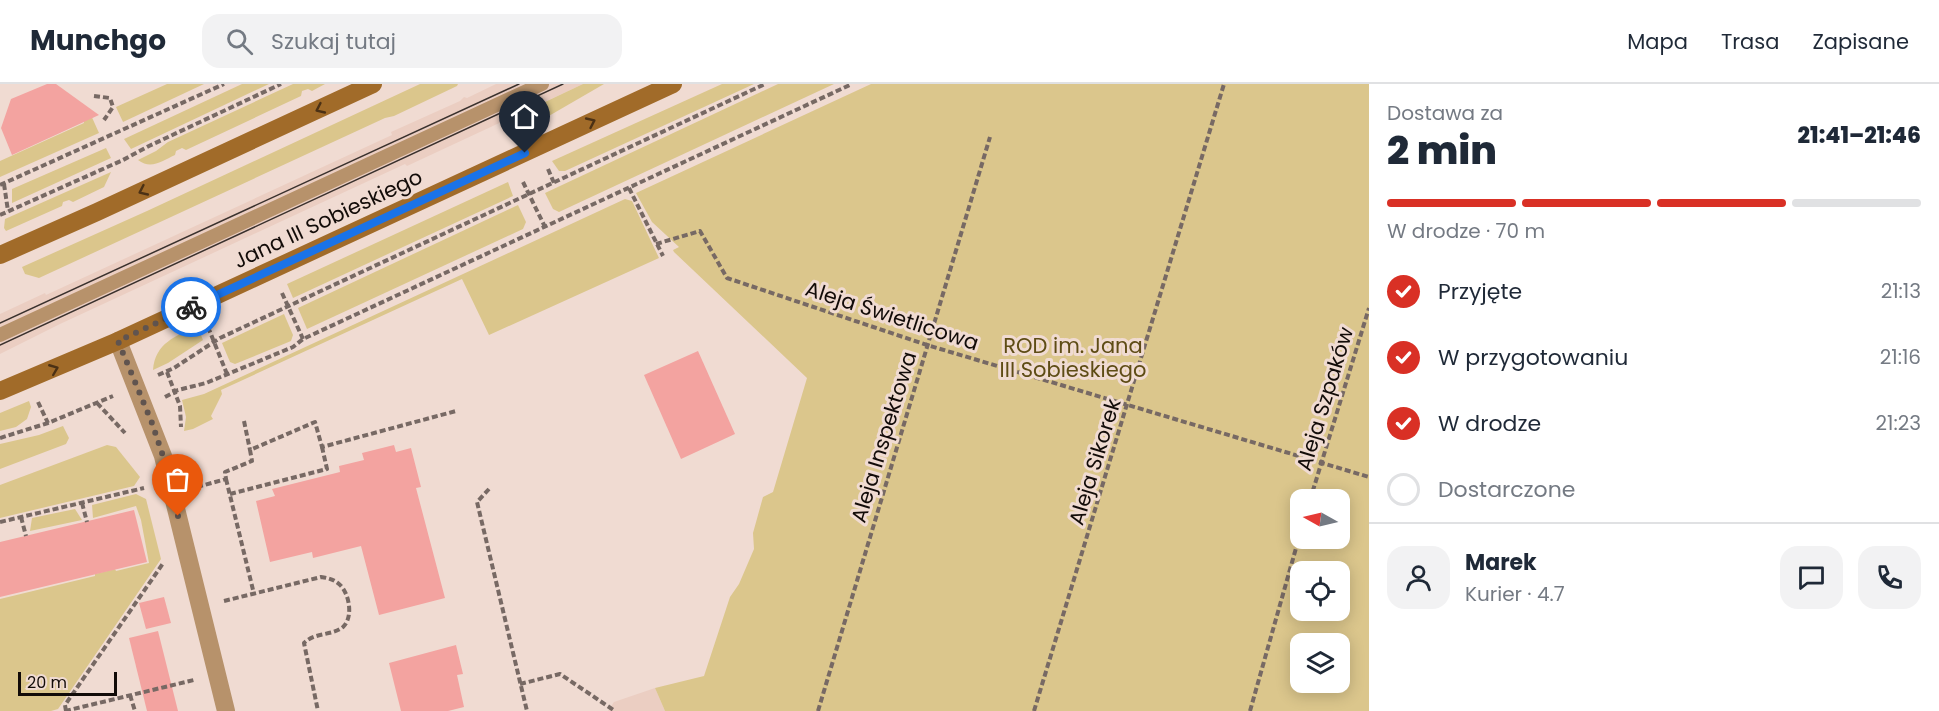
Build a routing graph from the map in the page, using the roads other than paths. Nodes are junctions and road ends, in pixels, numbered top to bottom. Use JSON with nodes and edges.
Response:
{"nodes":[{"id":1,"x":373,"y":84,"type":"edge"},
{"id":2,"x":542,"y":84,"type":"edge"},
{"id":3,"x":673,"y":84,"type":"edge"},
{"id":4,"x":0,"y":255,"type":"edge"},
{"id":5,"x":0,"y":335,"type":"edge"},
{"id":6,"x":118,"y":341,"type":"junction"},
{"id":7,"x":0,"y":391,"type":"edge"},
{"id":8,"x":225,"y":711,"type":"edge"}],
"edges":[{"from":1,"to":4,"type":"main road","one_way":true},
{"from":2,"to":5,"type":"lane"},
{"from":6,"to":3,"type":"main road","name":"Jana III Sobieskiego","one_way":true},
{"from":7,"to":6,"type":"main road","name":"Jana III Sobieskiego","one_way":true},
{"from":6,"to":8,"type":"street"}]}
